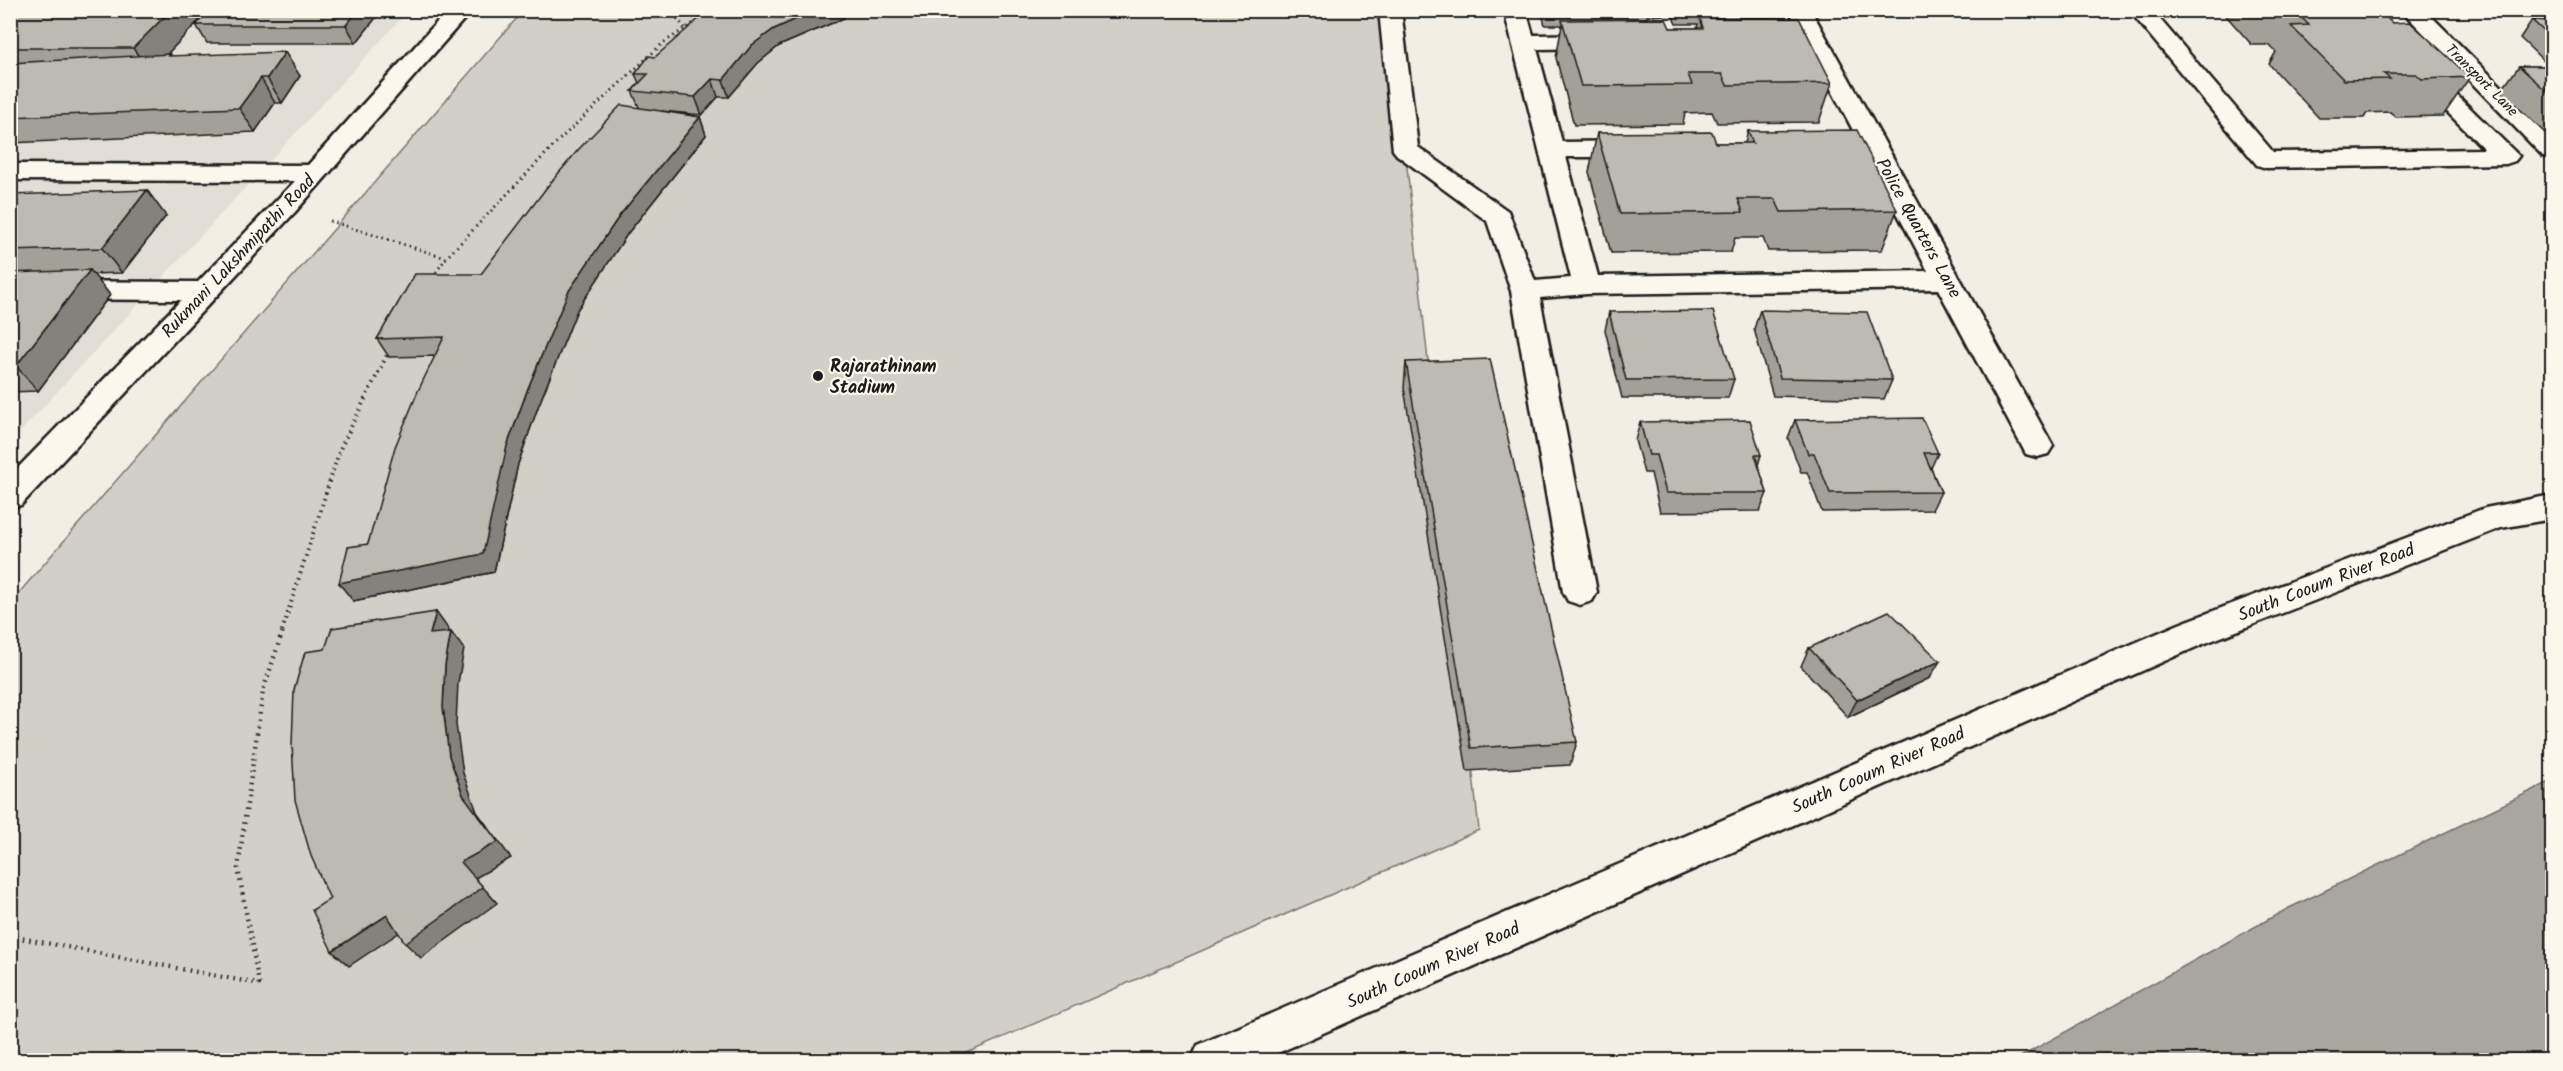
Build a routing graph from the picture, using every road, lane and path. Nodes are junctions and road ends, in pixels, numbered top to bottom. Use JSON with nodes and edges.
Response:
{"nodes":[{"id":1,"x":461,"y":10,"type":"edge"},
{"id":2,"x":670,"y":10,"type":"edge"},
{"id":3,"x":712,"y":10,"type":"edge"},
{"id":4,"x":1390,"y":10,"type":"edge"},
{"id":5,"x":1515,"y":10,"type":"edge"},
{"id":6,"x":1800,"y":10,"type":"edge"},
{"id":7,"x":2140,"y":10,"type":"edge"},
{"id":8,"x":2357,"y":10,"type":"edge"},
{"id":9,"x":2412,"y":10,"type":"edge"},
{"id":10,"x":685,"y":28,"type":"junction"},
{"id":11,"x":1629,"y":41,"type":"edge"},
{"id":12,"x":1523,"y":42,"type":"junction"},
{"id":13,"x":1659,"y":148,"type":"edge"},
{"id":14,"x":1551,"y":150,"type":"junction"},
{"id":15,"x":2553,"y":151,"type":"edge"},
{"id":16,"x":10,"y":172,"type":"edge"},
{"id":17,"x":316,"y":173,"type":"junction"},
{"id":18,"x":286,"y":206,"type":"junction"},
{"id":19,"x":446,"y":258,"type":"junction"},
{"id":20,"x":1947,"y":280,"type":"junction"},
{"id":21,"x":1587,"y":285,"type":"junction"},
{"id":22,"x":427,"y":287,"type":"edge"},
{"id":23,"x":10,"y":290,"type":"edge"},
{"id":24,"x":207,"y":291,"type":"junction"},
{"id":25,"x":1525,"y":291,"type":"junction"},
{"id":26,"x":392,"y":345,"type":"edge"},
{"id":27,"x":2037,"y":446,"type":"dead end"},
{"id":28,"x":10,"y":497,"type":"edge"},
{"id":29,"x":2553,"y":507,"type":"edge"},
{"id":30,"x":1581,"y":592,"type":"dead end"},
{"id":31,"x":10,"y":936,"type":"edge"},
{"id":32,"x":1213,"y":1060,"type":"edge"}],
"edges":[{"from":1,"to":17,"type":"street","name":"Rukmani Lakshmipathi Road"},
{"from":2,"to":10,"type":"path"},
{"from":3,"to":10,"type":"path"},
{"from":4,"to":25,"type":"street"},
{"from":5,"to":12,"type":"street"},
{"from":6,"to":20,"type":"street","name":"Police Quarters Lane"},
{"from":7,"to":8,"type":"street"},
{"from":9,"to":15,"type":"street","name":"Transport Lane"},
{"from":10,"to":19,"type":"path"},
{"from":11,"to":12,"type":"street"},
{"from":12,"to":14,"type":"street"},
{"from":13,"to":14,"type":"street"},
{"from":14,"to":21,"type":"street"},
{"from":16,"to":17,"type":"street"},
{"from":17,"to":18,"type":"street","name":"Rukmani Lakshmipathi Road"},
{"from":18,"to":19,"type":"path"},
{"from":18,"to":24,"type":"street","name":"Rukmani Lakshmipathi Road"},
{"from":19,"to":22,"type":"path"},
{"from":20,"to":21,"type":"street"},
{"from":20,"to":27,"type":"street","name":"Police Quarters Lane"},
{"from":21,"to":25,"type":"street"},
{"from":23,"to":24,"type":"street"},
{"from":24,"to":28,"type":"street","name":"Rukmani Lakshmipathi Road"},
{"from":25,"to":30,"type":"street"},
{"from":26,"to":31,"type":"path"},
{"from":29,"to":32,"type":"street","name":"South Cooum River Road"}]}
